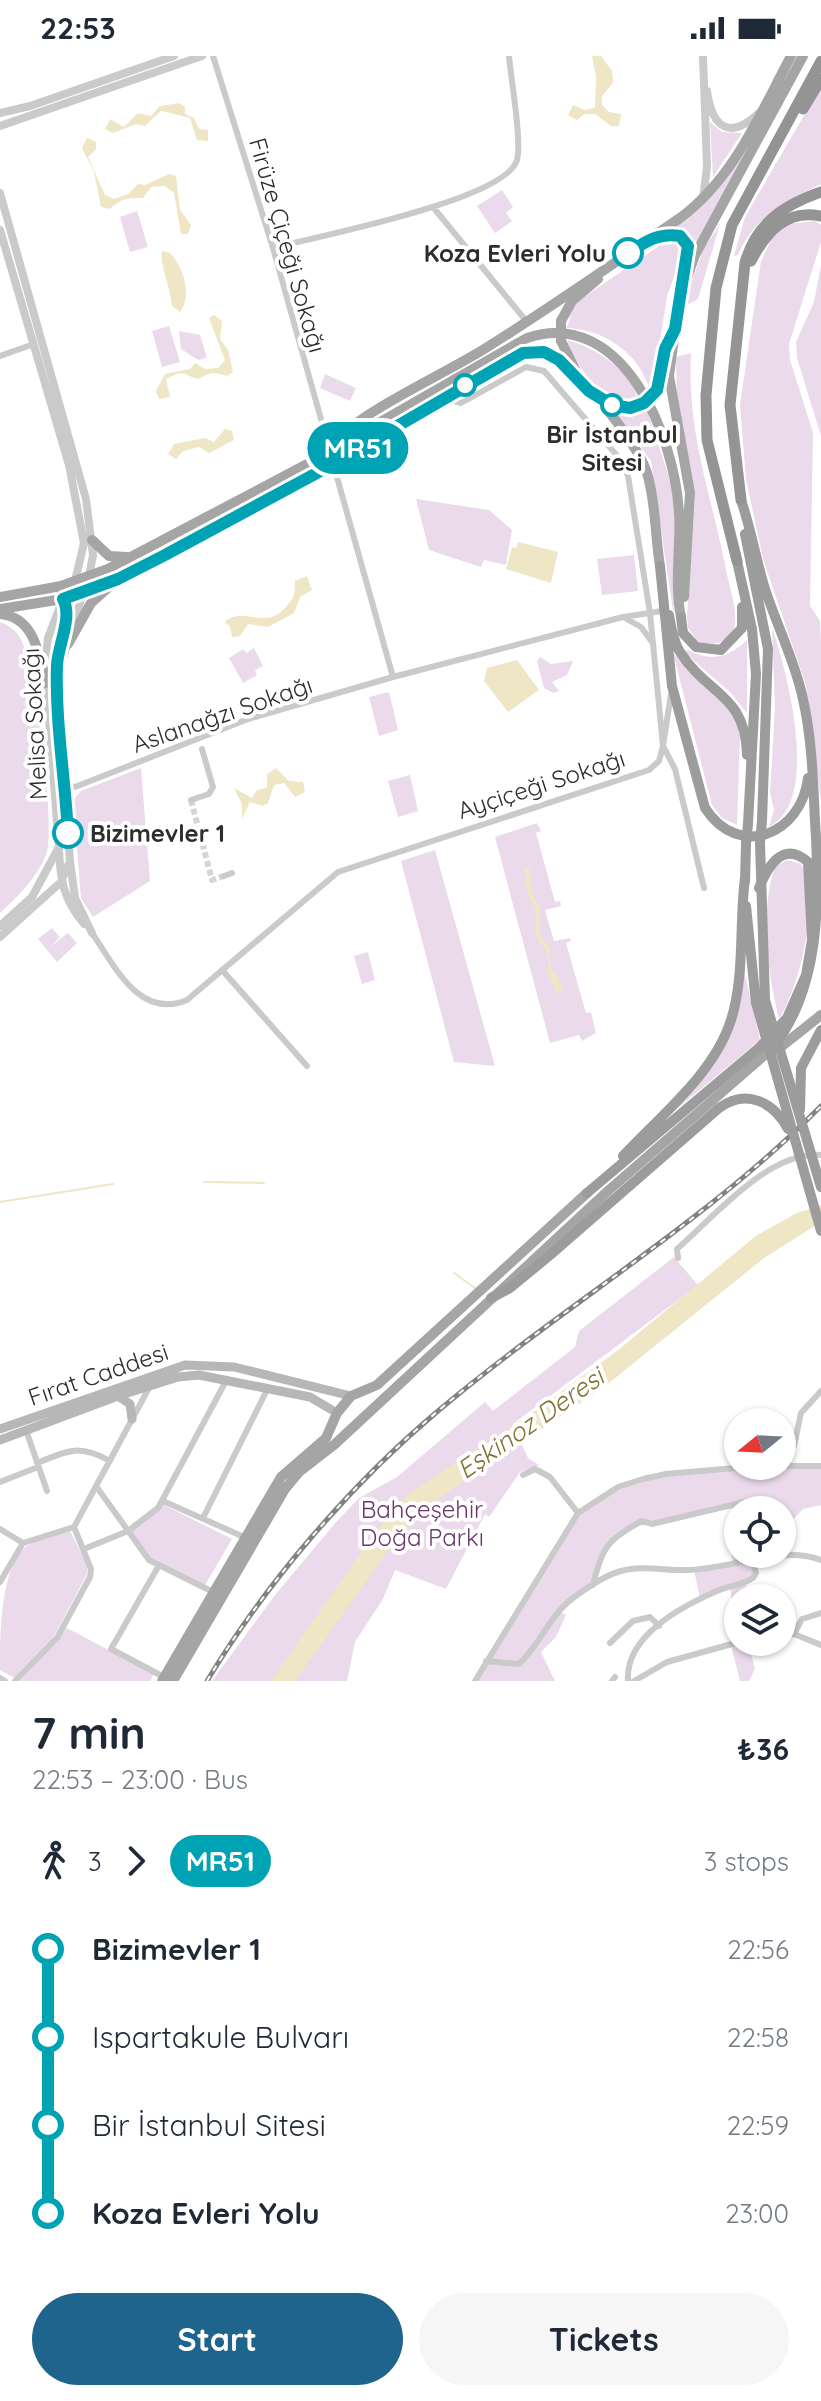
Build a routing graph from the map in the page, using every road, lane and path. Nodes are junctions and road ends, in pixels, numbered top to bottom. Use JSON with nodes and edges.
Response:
{"nodes":[{"id":1,"x":174,"y":56,"type":"edge"},
{"id":2,"x":201,"y":56,"type":"edge"},
{"id":3,"x":213,"y":56,"type":"edge"},
{"id":4,"x":509,"y":56,"type":"edge"},
{"id":5,"x":703,"y":56,"type":"edge"},
{"id":6,"x":790,"y":56,"type":"edge"},
{"id":7,"x":803,"y":56,"type":"edge"},
{"id":8,"x":821,"y":61,"type":"edge"},
{"id":9,"x":704,"y":70,"type":"junction"},
{"id":10,"x":821,"y":79,"type":"edge"},
{"id":11,"x":762,"y":111,"type":"junction"},
{"id":12,"x":0,"y":113,"type":"edge"},
{"id":13,"x":0,"y":126,"type":"edge"},
{"id":14,"x":821,"y":192,"type":"edge"},
{"id":15,"x":0,"y":193,"type":"edge"},
{"id":16,"x":703,"y":200,"type":"junction"},
{"id":17,"x":433,"y":207,"type":"junction"},
{"id":18,"x":741,"y":207,"type":"junction"},
{"id":19,"x":819,"y":216,"type":"edge"},
{"id":20,"x":0,"y":230,"type":"edge"},
{"id":21,"x":651,"y":238,"type":"junction"},
{"id":22,"x":273,"y":248,"type":"junction"},
{"id":23,"x":606,"y":268,"type":"junction"},
{"id":24,"x":743,"y":274,"type":"junction"},
{"id":25,"x":683,"y":283,"type":"junction"},
{"id":26,"x":527,"y":322,"type":"junction"},
{"id":27,"x":675,"y":329,"type":"junction"},
{"id":28,"x":38,"y":343,"type":"junction"},
{"id":29,"x":0,"y":356,"type":"edge"},
{"id":30,"x":577,"y":378,"type":"junction"},
{"id":31,"x":589,"y":391,"type":"junction"},
{"id":32,"x":444,"y":398,"type":"junction"},
{"id":33,"x":328,"y":444,"type":"junction"},
{"id":34,"x":313,"y":461,"type":"junction"},
{"id":35,"x":333,"y":463,"type":"junction"},
{"id":36,"x":741,"y":500,"type":"junction"},
{"id":37,"x":92,"y":540,"type":"junction"},
{"id":38,"x":133,"y":557,"type":"junction"},
{"id":39,"x":737,"y":561,"type":"junction"},
{"id":40,"x":660,"y":566,"type":"junction"},
{"id":41,"x":89,"y":576,"type":"junction"},
{"id":42,"x":118,"y":579,"type":"junction"},
{"id":43,"x":75,"y":581,"type":"junction"},
{"id":44,"x":49,"y":588,"type":"junction"},
{"id":45,"x":83,"y":593,"type":"junction"},
{"id":46,"x":0,"y":597,"type":"edge"},
{"id":47,"x":63,"y":599,"type":"junction"},
{"id":48,"x":0,"y":611,"type":"edge"},
{"id":49,"x":656,"y":612,"type":"junction"},
{"id":50,"x":623,"y":617,"type":"junction"},
{"id":51,"x":681,"y":617,"type":"junction"},
{"id":52,"x":68,"y":644,"type":"junction"},
{"id":53,"x":654,"y":645,"type":"junction"},
{"id":54,"x":393,"y":677,"type":"junction"},
{"id":55,"x":52,"y":681,"type":"junction"},
{"id":56,"x":672,"y":686,"type":"junction"},
{"id":57,"x":668,"y":734,"type":"junction"},
{"id":58,"x":685,"y":734,"type":"junction"},
{"id":59,"x":663,"y":746,"type":"junction"},
{"id":60,"x":202,"y":749,"type":"dead end"},
{"id":61,"x":811,"y":753,"type":"junction"},
{"id":62,"x":750,"y":779,"type":"junction"},
{"id":63,"x":66,"y":785,"type":"junction"},
{"id":64,"x":191,"y":800,"type":"dead end"},
{"id":65,"x":59,"y":847,"type":"junction"},
{"id":66,"x":70,"y":861,"type":"junction"},
{"id":67,"x":745,"y":878,"type":"junction"},
{"id":68,"x":61,"y":882,"type":"junction"},
{"id":69,"x":704,"y":888,"type":"dead end"},
{"id":70,"x":759,"y":888,"type":"junction"},
{"id":71,"x":42,"y":899,"type":"junction"},
{"id":72,"x":66,"y":901,"type":"junction"},
{"id":73,"x":0,"y":926,"type":"edge"},
{"id":74,"x":92,"y":933,"type":"junction"},
{"id":75,"x":0,"y":937,"type":"edge"},
{"id":76,"x":222,"y":970,"type":"junction"},
{"id":77,"x":761,"y":1001,"type":"junction"},
{"id":78,"x":821,"y":1015,"type":"edge"},
{"id":79,"x":820,"y":1030,"type":"edge"},
{"id":80,"x":767,"y":1053,"type":"junction"},
{"id":81,"x":307,"y":1066,"type":"dead end"},
{"id":82,"x":800,"y":1117,"type":"junction"},
{"id":83,"x":798,"y":1153,"type":"junction"},
{"id":84,"x":821,"y":1155,"type":"edge"},
{"id":85,"x":821,"y":1187,"type":"edge"},
{"id":86,"x":587,"y":1193,"type":"junction"},
{"id":87,"x":821,"y":1231,"type":"edge"},
{"id":88,"x":678,"y":1258,"type":"dead end"},
{"id":89,"x":491,"y":1298,"type":"junction"},
{"id":90,"x":158,"y":1373,"type":"junction"},
{"id":91,"x":227,"y":1379,"type":"junction"},
{"id":92,"x":151,"y":1386,"type":"junction"},
{"id":93,"x":268,"y":1388,"type":"junction"},
{"id":94,"x":821,"y":1391,"type":"edge"},
{"id":95,"x":356,"y":1395,"type":"junction"},
{"id":96,"x":118,"y":1396,"type":"junction"},
{"id":97,"x":375,"y":1405,"type":"junction"},
{"id":98,"x":337,"y":1413,"type":"junction"},
{"id":99,"x":132,"y":1419,"type":"junction"},
{"id":100,"x":355,"y":1423,"type":"junction"},
{"id":101,"x":0,"y":1429,"type":"edge"},
{"id":102,"x":26,"y":1430,"type":"junction"},
{"id":103,"x":796,"y":1437,"type":"edge"},
{"id":104,"x":0,"y":1440,"type":"edge"},
{"id":105,"x":110,"y":1461,"type":"junction"},
{"id":106,"x":37,"y":1465,"type":"junction"},
{"id":107,"x":796,"y":1466,"type":"edge"},
{"id":108,"x":821,"y":1466,"type":"edge"},
{"id":109,"x":724,"y":1469,"type":"edge"},
{"id":110,"x":523,"y":1475,"type":"dead end"},
{"id":111,"x":0,"y":1482,"type":"edge"},
{"id":112,"x":96,"y":1486,"type":"junction"},
{"id":113,"x":47,"y":1491,"type":"dead end"},
{"id":114,"x":163,"y":1501,"type":"junction"},
{"id":115,"x":724,"y":1507,"type":"edge"},
{"id":116,"x":578,"y":1513,"type":"junction"},
{"id":117,"x":203,"y":1518,"type":"junction"},
{"id":118,"x":74,"y":1527,"type":"junction"},
{"id":119,"x":0,"y":1529,"type":"edge"},
{"id":120,"x":128,"y":1531,"type":"junction"},
{"id":121,"x":244,"y":1537,"type":"junction"},
{"id":122,"x":23,"y":1543,"type":"junction"},
{"id":123,"x":84,"y":1549,"type":"junction"},
{"id":124,"x":796,"y":1554,"type":"edge"},
{"id":125,"x":821,"y":1560,"type":"edge"},
{"id":126,"x":724,"y":1565,"type":"edge"},
{"id":127,"x":158,"y":1567,"type":"junction"},
{"id":128,"x":755,"y":1568,"type":"edge"},
{"id":129,"x":0,"y":1582,"type":"edge"},
{"id":130,"x":593,"y":1586,"type":"junction"},
{"id":131,"x":213,"y":1592,"type":"junction"},
{"id":132,"x":821,"y":1613,"type":"edge"},
{"id":133,"x":659,"y":1626,"type":"junction"},
{"id":134,"x":796,"y":1630,"type":"edge"},
{"id":135,"x":796,"y":1635,"type":"edge"},
{"id":136,"x":610,"y":1643,"type":"dead end"},
{"id":137,"x":821,"y":1645,"type":"edge"},
{"id":138,"x":724,"y":1646,"type":"edge"},
{"id":139,"x":486,"y":1661,"type":"junction"},
{"id":140,"x":0,"y":1678,"type":"edge"},
{"id":141,"x":166,"y":1680,"type":"edge"},
{"id":142,"x":5,"y":1681,"type":"edge"},
{"id":143,"x":15,"y":1681,"type":"edge"},
{"id":144,"x":475,"y":1681,"type":"edge"},
{"id":145,"x":631,"y":1681,"type":"edge"}],
"edges":[{"from":1,"to":12,"type":"street"},
{"from":2,"to":13,"type":"street"},
{"from":3,"to":22,"type":"street","name":"Firüze Çiçeği Sokağı"},
{"from":4,"to":17,"type":"street"},
{"from":5,"to":9,"type":"street"},
{"from":6,"to":11,"type":"main road"},
{"from":7,"to":25,"type":"main road"},
{"from":8,"to":18,"type":"highway"},
{"from":9,"to":11,"type":"street"},
{"from":9,"to":16,"type":"street"},
{"from":10,"to":18,"type":"highway"},
{"from":11,"to":16,"type":"main road"},
{"from":14,"to":24,"type":"highway"},
{"from":15,"to":28,"type":"street"},
{"from":16,"to":21,"type":"main road"},
{"from":17,"to":22,"type":"street"},
{"from":17,"to":26,"type":"street"},
{"from":18,"to":39,"type":"highway"},
{"from":19,"to":24,"type":"highway"},
{"from":20,"to":28,"type":"street"},
{"from":21,"to":23,"type":"main road"},
{"from":21,"to":25,"type":"main road"},
{"from":22,"to":33,"type":"street","name":"Firüze Çiçeği Sokağı"},
{"from":23,"to":26,"type":"main road"},
{"from":23,"to":30,"type":"main road","bridge":true},
{"from":24,"to":36,"type":"highway"},
{"from":25,"to":27,"type":"main road"},
{"from":26,"to":33,"type":"main road"},
{"from":27,"to":31,"type":"main road","bridge":true},
{"from":27,"to":51,"type":"main road"},
{"from":28,"to":29,"type":"street"},
{"from":28,"to":37,"type":"street"},
{"from":28,"to":43,"type":"street"},
{"from":30,"to":31,"type":"main road"},
{"from":30,"to":32,"type":"main road"},
{"from":31,"to":40,"type":"main road"},
{"from":32,"to":35,"type":"main road"},
{"from":32,"to":49,"type":"street"},
{"from":33,"to":34,"type":"main road"},
{"from":34,"to":38,"type":"main road"},
{"from":34,"to":51,"type":"main road"},
{"from":35,"to":42,"type":"main road"},
{"from":35,"to":54,"type":"street"},
{"from":36,"to":61,"type":"highway"},
{"from":36,"to":70,"type":"highway","bridge":true},
{"from":37,"to":38,"type":"main road"},
{"from":37,"to":41,"type":"street"},
{"from":38,"to":41,"type":"main road"},
{"from":39,"to":51,"type":"highway"},
{"from":39,"to":62,"type":"highway"},
{"from":40,"to":49,"type":"highway"},
{"from":40,"to":62,"type":"highway"},
{"from":41,"to":43,"type":"main road"},
{"from":41,"to":45,"type":"main road"},
{"from":42,"to":45,"type":"main road"},
{"from":42,"to":52,"type":"main road"},
{"from":43,"to":44,"type":"main road"},
{"from":43,"to":47,"type":"main road"},
{"from":44,"to":46,"type":"main road"},
{"from":44,"to":47,"type":"main road"},
{"from":45,"to":47,"type":"main road"},
{"from":45,"to":52,"type":"street","name":"Melisa Sokağı"},
{"from":47,"to":48,"type":"main road"},
{"from":47,"to":55,"type":"main road"},
{"from":48,"to":55,"type":"main road"},
{"from":49,"to":50,"type":"street"},
{"from":49,"to":53,"type":"street"},
{"from":49,"to":56,"type":"highway"},
{"from":50,"to":53,"type":"street"},
{"from":50,"to":54,"type":"street"},
{"from":52,"to":55,"type":"street","name":"Melisa Sokağı"},
{"from":53,"to":59,"type":"street"},
{"from":54,"to":63,"type":"street","name":"Aslanağzı Sokağı"},
{"from":55,"to":63,"type":"street","name":"Melisa Sokağı"},
{"from":55,"to":65,"type":"street","name":"Melisa Sokağı"},
{"from":56,"to":57,"type":"street","name":"Ayçiçeği Sokağı"},
{"from":56,"to":58,"type":"highway"},
{"from":57,"to":58,"type":"street"},
{"from":57,"to":59,"type":"street","name":"Ayçiçeği Sokağı"},
{"from":58,"to":61,"type":"highway"},
{"from":59,"to":69,"type":"street"},
{"from":59,"to":76,"type":"street","name":"Ayçiçeği Sokağı"},
{"from":60,"to":64,"type":"street"},
{"from":61,"to":80,"type":"highway"},
{"from":62,"to":67,"type":"highway","bridge":true},
{"from":63,"to":66,"type":"street","name":"Melisa Sokağı"},
{"from":65,"to":68,"type":"street","name":"Melisa Sokağı"},
{"from":65,"to":73,"type":"street"},
{"from":66,"to":68,"type":"street"},
{"from":66,"to":74,"type":"street","name":"Ayçiçeği Sokağı"},
{"from":67,"to":77,"type":"highway"},
{"from":67,"to":86,"type":"highway"},
{"from":68,"to":71,"type":"street"},
{"from":68,"to":72,"type":"street","name":"Ayçiçeği Sokağı"},
{"from":70,"to":77,"type":"highway"},
{"from":70,"to":86,"type":"highway"},
{"from":71,"to":72,"type":"street"},
{"from":71,"to":75,"type":"street"},
{"from":72,"to":74,"type":"street","name":"Ayçiçeği Sokağı"},
{"from":74,"to":76,"type":"street","name":"Ayçiçeği Sokağı"},
{"from":76,"to":81,"type":"street"},
{"from":77,"to":82,"type":"highway","bridge":true},
{"from":77,"to":83,"type":"highway","bridge":true},
{"from":78,"to":80,"type":"main road"},
{"from":79,"to":82,"type":"highway"},
{"from":80,"to":89,"type":"main road"},
{"from":82,"to":85,"type":"highway","bridge":true},
{"from":83,"to":87,"type":"highway","bridge":true},
{"from":83,"to":89,"type":"highway","bridge":true},
{"from":84,"to":88,"type":"street"},
{"from":86,"to":95,"type":"main road"},
{"from":89,"to":97,"type":"main road"},
{"from":90,"to":92,"type":"street"},
{"from":90,"to":95,"type":"main road","name":"Fırat Caddesi"},
{"from":90,"to":101,"type":"main road","name":"Fırat Caddesi"},
{"from":91,"to":92,"type":"main road","name":"Fırat Caddesi"},
{"from":91,"to":93,"type":"main road","name":"Fırat Caddesi"},
{"from":91,"to":114,"type":"street"},
{"from":92,"to":96,"type":"main road","name":"Fırat Caddesi"},
{"from":92,"to":99,"type":"street"},
{"from":93,"to":98,"type":"main road","name":"Fırat Caddesi"},
{"from":93,"to":117,"type":"street"},
{"from":94,"to":103,"type":"street"},
{"from":95,"to":97,"type":"main road"},
{"from":95,"to":98,"type":"main road"},
{"from":96,"to":99,"type":"main road"},
{"from":96,"to":102,"type":"main road","name":"Fırat Caddesi"},
{"from":97,"to":100,"type":"main road"},
{"from":98,"to":100,"type":"main road"},
{"from":98,"to":121,"type":"main road"},
{"from":99,"to":105,"type":"street"},
{"from":100,"to":141,"type":"main road"},
{"from":102,"to":104,"type":"main road","name":"Fırat Caddesi"},
{"from":102,"to":106,"type":"street"},
{"from":105,"to":106,"type":"street"},
{"from":105,"to":112,"type":"street"},
{"from":106,"to":111,"type":"street"},
{"from":106,"to":113,"type":"street"},
{"from":107,"to":108,"type":"street"},
{"from":109,"to":116,"type":"street"},
{"from":110,"to":116,"type":"street"},
{"from":112,"to":118,"type":"street"},
{"from":112,"to":120,"type":"street"},
{"from":114,"to":117,"type":"street"},
{"from":114,"to":120,"type":"street"},
{"from":115,"to":130,"type":"street"},
{"from":116,"to":139,"type":"street"},
{"from":117,"to":121,"type":"street"},
{"from":118,"to":122,"type":"street"},
{"from":118,"to":123,"type":"street"},
{"from":119,"to":122,"type":"street"},
{"from":120,"to":123,"type":"street"},
{"from":120,"to":127,"type":"street"},
{"from":121,"to":131,"type":"main road"},
{"from":122,"to":129,"type":"street"},
{"from":123,"to":143,"type":"street"},
{"from":124,"to":125,"type":"street"},
{"from":126,"to":130,"type":"street"},
{"from":127,"to":131,"type":"street"},
{"from":127,"to":141,"type":"street"},
{"from":128,"to":133,"type":"street"},
{"from":130,"to":139,"type":"street"},
{"from":131,"to":141,"type":"main road"},
{"from":132,"to":134,"type":"street"},
{"from":133,"to":136,"type":"street"},
{"from":133,"to":145,"type":"street"},
{"from":135,"to":137,"type":"street"},
{"from":138,"to":145,"type":"street"},
{"from":139,"to":144,"type":"street"},
{"from":140,"to":142,"type":"street"}]}
